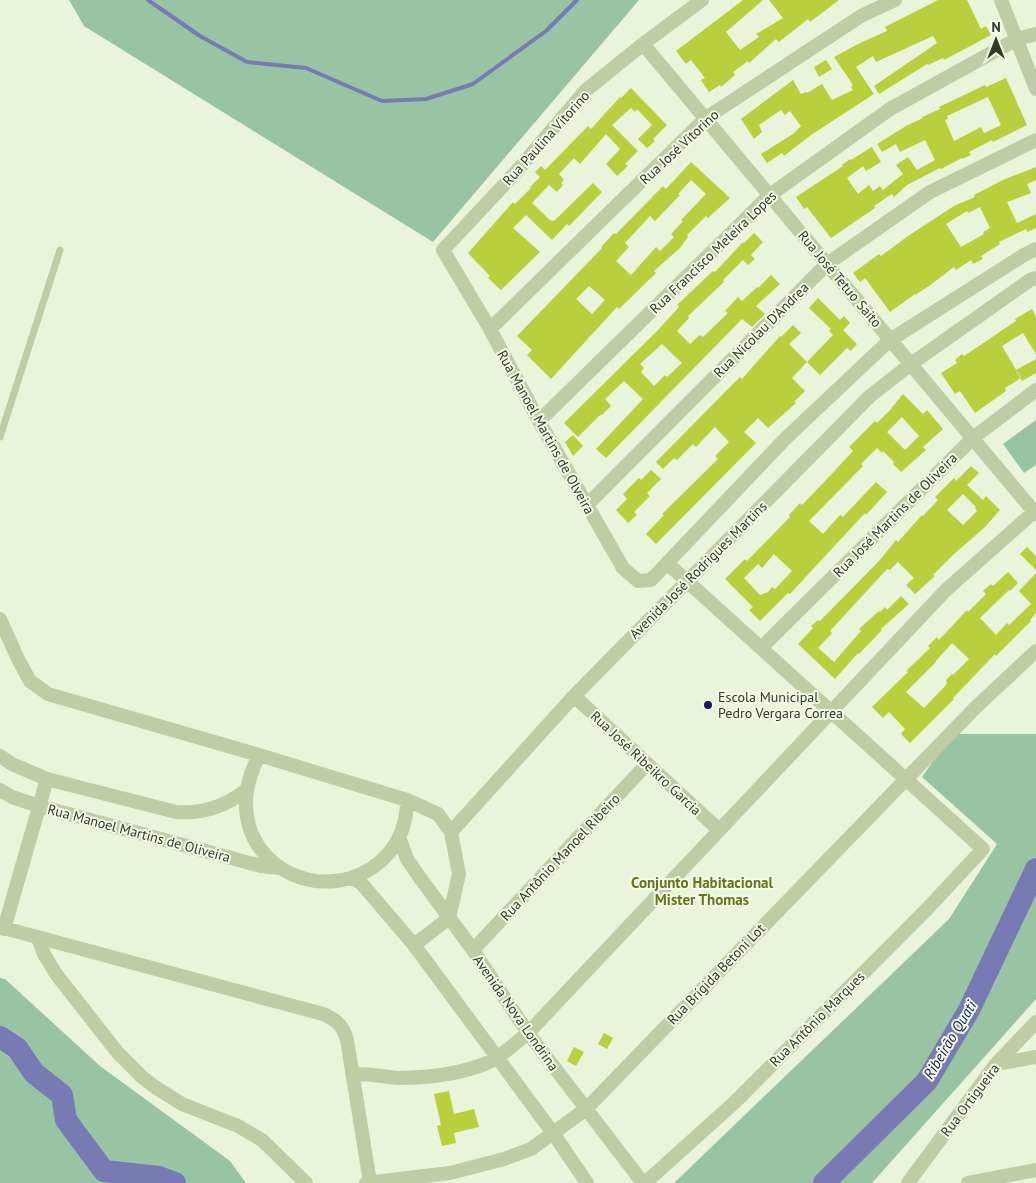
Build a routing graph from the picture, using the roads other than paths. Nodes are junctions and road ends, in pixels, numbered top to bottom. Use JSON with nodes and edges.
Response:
{"nodes":[{"id":1,"x":702,"y":0,"type":"edge"},
{"id":2,"x":895,"y":0,"type":"edge"},
{"id":3,"x":1001,"y":0,"type":"edge"},
{"id":4,"x":1036,"y":34,"type":"edge"},
{"id":5,"x":1017,"y":39,"type":"junction"},
{"id":6,"x":644,"y":44,"type":"junction"},
{"id":7,"x":1036,"y":89,"type":"edge"},
{"id":8,"x":706,"y":118,"type":"junction"},
{"id":9,"x":1036,"y":140,"type":"edge"},
{"id":10,"x":770,"y":195,"type":"junction"},
{"id":11,"x":445,"y":247,"type":"joint"},
{"id":12,"x":60,"y":250,"type":"dead end"},
{"id":13,"x":1036,"y":250,"type":"edge"},
{"id":14,"x":827,"y":264,"type":"junction"},
{"id":15,"x":1036,"y":278,"type":"edge"},
{"id":16,"x":490,"y":329,"type":"junction"},
{"id":17,"x":890,"y":340,"type":"junction"},
{"id":18,"x":911,"y":364,"type":"junction"},
{"id":19,"x":1036,"y":390,"type":"edge"},
{"id":20,"x":539,"y":421,"type":"junction"},
{"id":21,"x":0,"y":437,"type":"edge"},
{"id":22,"x":973,"y":438,"type":"junction"},
{"id":23,"x":587,"y":505,"type":"junction"},
{"id":24,"x":1035,"y":512,"type":"edge"},
{"id":25,"x":667,"y":562,"type":"junction"},
{"id":26,"x":688,"y":580,"type":"junction"},
{"id":27,"x":0,"y":620,"type":"edge"},
{"id":28,"x":762,"y":647,"type":"junction"},
{"id":29,"x":1036,"y":651,"type":"edge"},
{"id":30,"x":574,"y":696,"type":"junction"},
{"id":31,"x":832,"y":710,"type":"junction"},
{"id":32,"x":260,"y":755,"type":"junction"},
{"id":33,"x":0,"y":756,"type":"edge"},
{"id":34,"x":647,"y":764,"type":"junction"},
{"id":35,"x":906,"y":778,"type":"junction"},
{"id":36,"x":47,"y":779,"type":"junction"},
{"id":37,"x":0,"y":790,"type":"edge"},
{"id":38,"x":246,"y":790,"type":"junction"},
{"id":39,"x":407,"y":800,"type":"junction"},
{"id":40,"x":39,"y":806,"type":"junction"},
{"id":41,"x":719,"y":830,"type":"junction"},
{"id":42,"x":451,"y":832,"type":"junction"},
{"id":43,"x":399,"y":837,"type":"junction"},
{"id":44,"x":280,"y":868,"type":"junction"},
{"id":45,"x":353,"y":878,"type":"junction"},
{"id":46,"x":450,"y":918,"type":"junction"},
{"id":47,"x":2,"y":928,"type":"edge"},
{"id":48,"x":38,"y":938,"type":"junction"},
{"id":49,"x":414,"y":945,"type":"junction"},
{"id":50,"x":473,"y":950,"type":"junction"},
{"id":51,"x":1036,"y":1022,"type":"edge"},
{"id":52,"x":528,"y":1032,"type":"junction"},
{"id":53,"x":1036,"y":1056,"type":"edge"},
{"id":54,"x":497,"y":1058,"type":"junction"},
{"id":55,"x":996,"y":1064,"type":"junction"},
{"id":56,"x":353,"y":1074,"type":"junction"},
{"id":57,"x":586,"y":1109,"type":"junction"},
{"id":58,"x":554,"y":1134,"type":"junction"},
{"id":59,"x":1036,"y":1170,"type":"edge"},
{"id":60,"x":368,"y":1182,"type":"edge"},
{"id":61,"x":306,"y":1183,"type":"edge"},
{"id":62,"x":587,"y":1183,"type":"edge"},
{"id":63,"x":644,"y":1183,"type":"edge"},
{"id":64,"x":908,"y":1183,"type":"edge"},
{"id":65,"x":968,"y":1183,"type":"edge"}],
"edges":[{"from":1,"to":6,"type":"street","name":"Rua Paulina Vitorino"},
{"from":2,"to":8,"type":"street","name":"Rua José Vitorino"},
{"from":3,"to":5,"type":"street"},
{"from":4,"to":5,"type":"street","name":"Rua Francisco Meleira Lopes"},
{"from":5,"to":7,"type":"street"},
{"from":5,"to":10,"type":"street","name":"Rua Francisco Meleira Lopes"},
{"from":6,"to":8,"type":"street","name":"Rua José Tetuo Saito"},
{"from":6,"to":11,"type":"street","name":"Rua Paulina Vitorino"},
{"from":8,"to":10,"type":"street","name":"Rua José Tetuo Saito"},
{"from":8,"to":16,"type":"street","name":"Rua José Vitorino"},
{"from":9,"to":14,"type":"street","name":"Rua Nicolau D'Andrea"},
{"from":10,"to":14,"type":"street","name":"Rua José Tetuo Saito"},
{"from":10,"to":20,"type":"street","name":"Rua Francisco Meleira Lopes"},
{"from":11,"to":16,"type":"street","name":"Rua Manoel Martins de Olveira"},
{"from":12,"to":21,"type":"lane"},
{"from":13,"to":17,"type":"street","name":"Avenida José Rodrigues Martins"},
{"from":14,"to":17,"type":"street","name":"Rua José Tetuo Saito"},
{"from":14,"to":23,"type":"street","name":"Rua Nicolau D'Andrea"},
{"from":15,"to":18,"type":"street","name":"Avenida José Rodrigues Martins"},
{"from":16,"to":20,"type":"street","name":"Rua Manoel Martins de Olveira"},
{"from":17,"to":18,"type":"street","name":"Rua José Tetuo Saito"},
{"from":17,"to":25,"type":"street","name":"Avenida José Rodrigues Martins"},
{"from":18,"to":22,"type":"street","name":"Rua José Tetuo Saito"},
{"from":18,"to":26,"type":"street","name":"Avenida José Rodrigues Martins"},
{"from":19,"to":22,"type":"street","name":"Rua José Martins de Oliveira"},
{"from":20,"to":23,"type":"street","name":"Rua Manoel Martins de Olveira"},
{"from":22,"to":24,"type":"street","name":"Rua José Tetuo Saito"},
{"from":22,"to":28,"type":"street","name":"Rua José Martins de Oliveira"},
{"from":23,"to":25,"type":"street","name":"Rua Manoel Martins de Olveira"},
{"from":24,"to":31,"type":"street"},
{"from":25,"to":26,"type":"street"},
{"from":26,"to":28,"type":"street"},
{"from":26,"to":30,"type":"street","name":"Avenida José Rodrigues Martins"},
{"from":27,"to":32,"type":"street"},
{"from":28,"to":31,"type":"street"},
{"from":29,"to":35,"type":"street","name":"Rua Brígida Betoni Lot"},
{"from":30,"to":34,"type":"street","name":"Rua José Ribeikro Garcia"},
{"from":30,"to":42,"type":"street","name":"Avenida José Rodrigues Martins"},
{"from":31,"to":35,"type":"street"},
{"from":31,"to":41,"type":"street"},
{"from":32,"to":38,"type":"street"},
{"from":32,"to":39,"type":"street"},
{"from":33,"to":36,"type":"street"},
{"from":34,"to":41,"type":"street","name":"Rua José Ribeikro Garcia"},
{"from":34,"to":50,"type":"street","name":"Rua Antônio Manoel Ribeiro"},
{"from":35,"to":57,"type":"street","name":"Rua Brígida Betoni Lot"},
{"from":35,"to":63,"type":"street","name":"Rua Antônio Marques"},
{"from":36,"to":38,"type":"street"},
{"from":36,"to":40,"type":"street"},
{"from":37,"to":40,"type":"street","name":"Rua Manoel Martins de Oliveira"},
{"from":38,"to":44,"type":"street"},
{"from":39,"to":42,"type":"street"},
{"from":39,"to":43,"type":"street"},
{"from":40,"to":44,"type":"street","name":"Rua Manoel Martins de Oliveira"},
{"from":40,"to":47,"type":"street"},
{"from":41,"to":52,"type":"street"},
{"from":42,"to":46,"type":"street"},
{"from":43,"to":45,"type":"street"},
{"from":43,"to":46,"type":"street","name":"Avenida Nova Londrina"},
{"from":44,"to":45,"type":"street"},
{"from":45,"to":49,"type":"street"},
{"from":46,"to":49,"type":"street"},
{"from":46,"to":50,"type":"street","name":"Avenida Nova Londrina"},
{"from":47,"to":48,"type":"street"},
{"from":48,"to":56,"type":"street"},
{"from":48,"to":61,"type":"street"},
{"from":49,"to":54,"type":"street"},
{"from":50,"to":52,"type":"street","name":"Avenida Nova Londrina"},
{"from":51,"to":55,"type":"street","name":"Rua Ortigueira"},
{"from":52,"to":54,"type":"street"},
{"from":52,"to":57,"type":"street","name":"Avenida Nova Londrina"},
{"from":53,"to":55,"type":"street"},
{"from":54,"to":56,"type":"street"},
{"from":54,"to":58,"type":"street"},
{"from":55,"to":64,"type":"street","name":"Rua Ortigueira"},
{"from":56,"to":60,"type":"street"},
{"from":57,"to":58,"type":"street","name":"Rua Brígida Betoni Lot"},
{"from":57,"to":63,"type":"street","name":"Avenida Nova Londrina"},
{"from":58,"to":60,"type":"street","name":"Rua Brígida Betoni Lot"},
{"from":58,"to":62,"type":"street"},
{"from":59,"to":65,"type":"street"}]}
